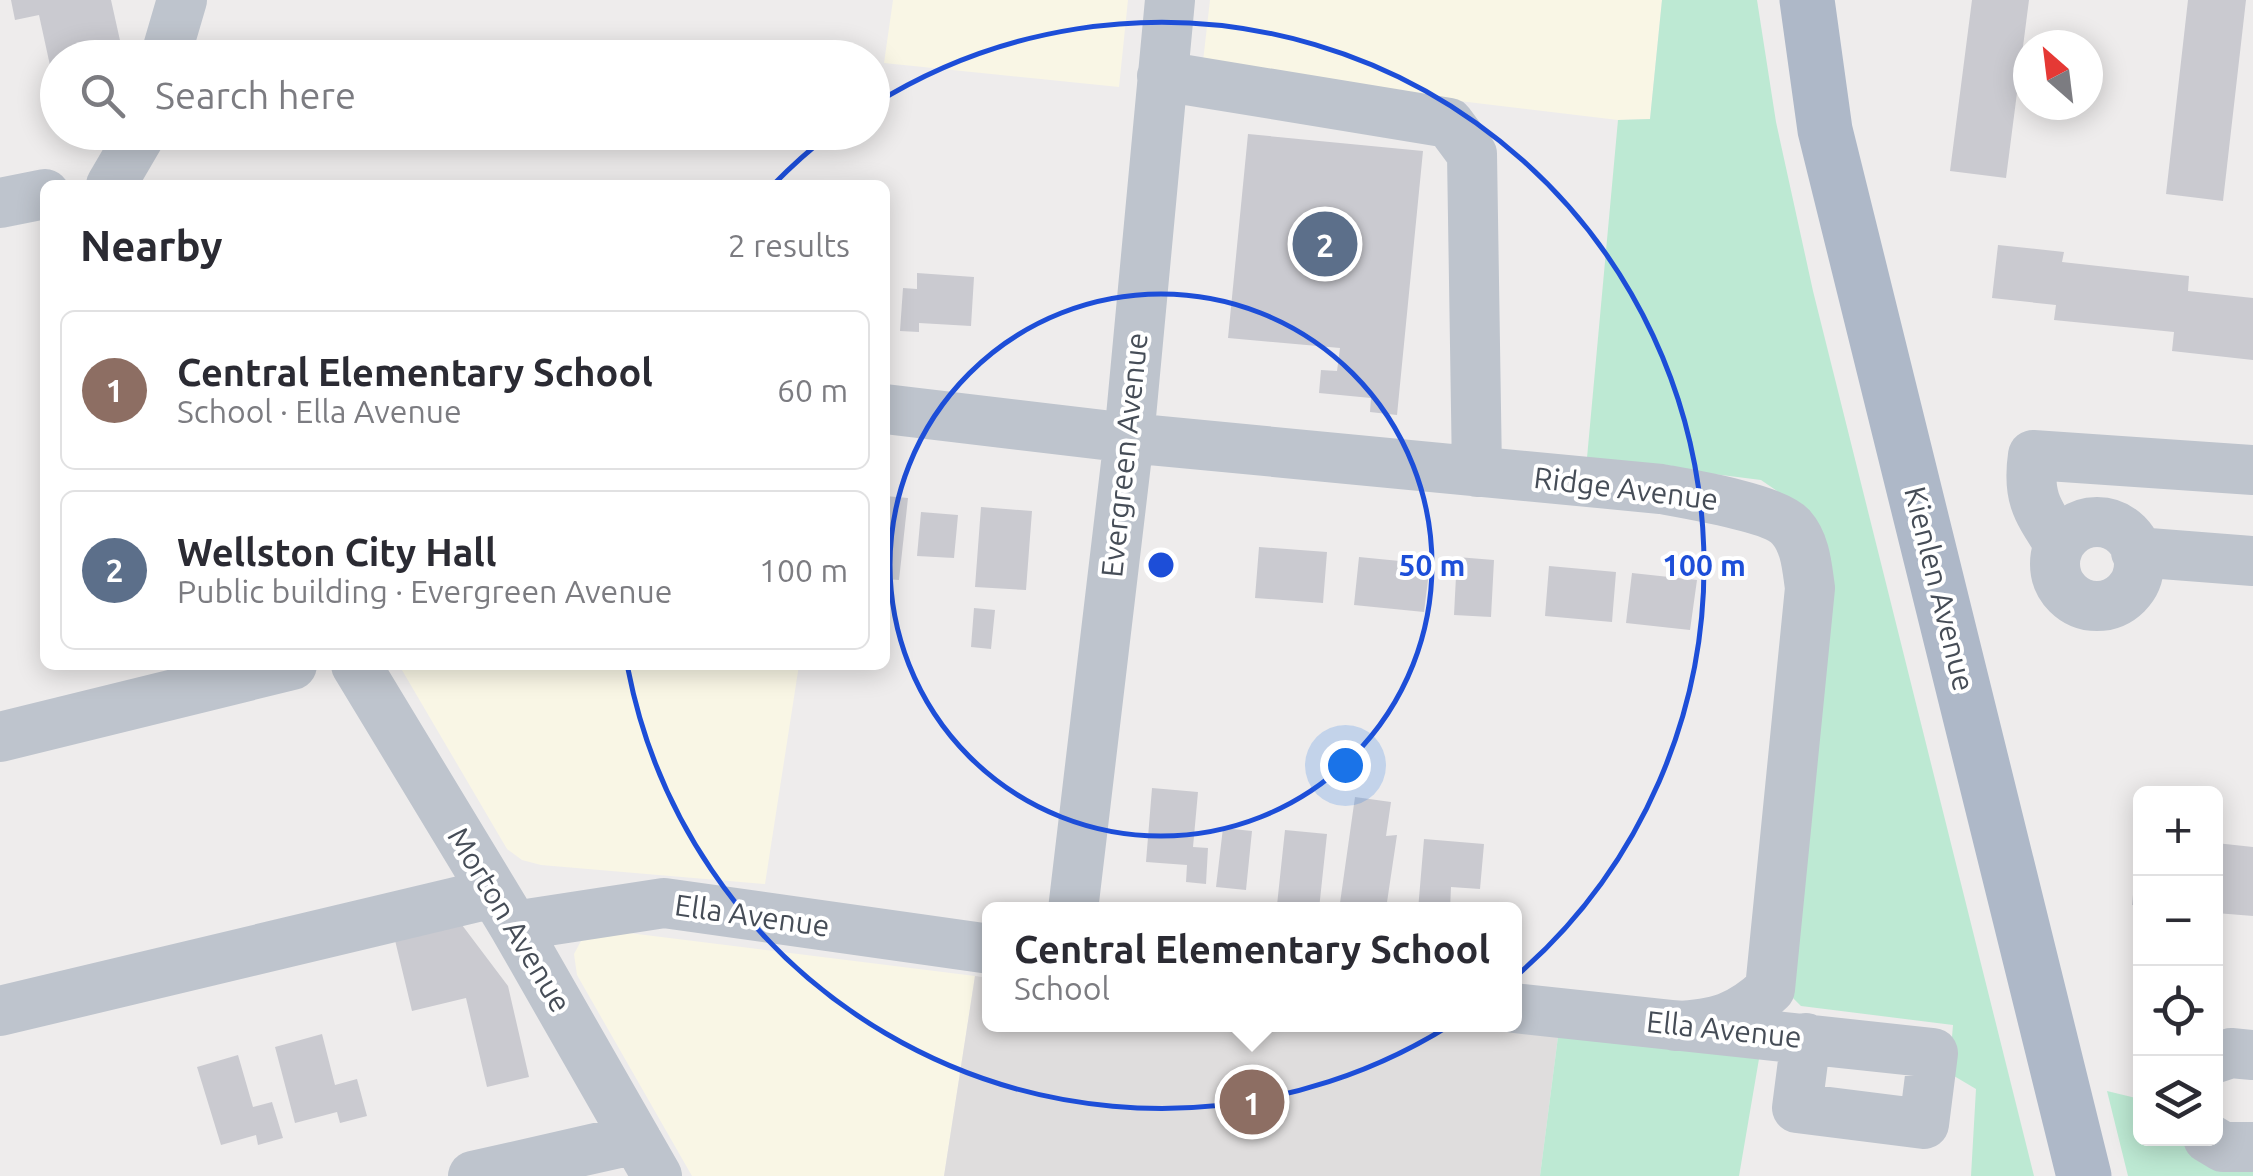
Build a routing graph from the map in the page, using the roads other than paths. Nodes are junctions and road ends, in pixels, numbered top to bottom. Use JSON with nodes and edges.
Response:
{"nodes":[{"id":1,"x":182,"y":0,"type":"edge"},
{"id":2,"x":1170,"y":0,"type":"edge"},
{"id":3,"x":1807,"y":0,"type":"edge"},
{"id":4,"x":170,"y":40,"type":"edge"},
{"id":5,"x":1162,"y":76,"type":"junction"},
{"id":6,"x":134,"y":150,"type":"edge"},
{"id":7,"x":106,"y":180,"type":"edge"},
{"id":8,"x":40,"y":195,"type":"edge"},
{"id":9,"x":0,"y":203,"type":"edge"},
{"id":10,"x":890,"y":410,"type":"edge"},
{"id":11,"x":1128,"y":438,"type":"junction"},
{"id":12,"x":2253,"y":470,"type":"edge"},
{"id":13,"x":1478,"y":472,"type":"junction"},
{"id":14,"x":2059,"y":544,"type":"junction"},
{"id":15,"x":2136,"y":552,"type":"junction"},
{"id":16,"x":2253,"y":561,"type":"edge"},
{"id":17,"x":272,"y":670,"type":"edge"},
{"id":18,"x":359,"y":670,"type":"edge"},
{"id":19,"x":0,"y":737,"type":"edge"},
{"id":20,"x":1073,"y":902,"type":"edge"},
{"id":21,"x":504,"y":910,"type":"junction"},
{"id":22,"x":982,"y":948,"type":"edge"},
{"id":23,"x":1522,"y":1009,"type":"edge"},
{"id":24,"x":0,"y":1011,"type":"edge"},
{"id":25,"x":1675,"y":1026,"type":"junction"},
{"id":26,"x":1806,"y":1038,"type":"junction"},
{"id":27,"x":2253,"y":1055,"type":"edge"},
{"id":28,"x":2221,"y":1056,"type":"edge"},
{"id":29,"x":2221,"y":1146,"type":"edge"},
{"id":30,"x":2253,"y":1146,"type":"edge"},
{"id":31,"x":647,"y":1158,"type":"edge"},
{"id":32,"x":473,"y":1176,"type":"edge"},
{"id":33,"x":2084,"y":1176,"type":"edge"}],
"edges":[{"from":1,"to":4,"type":"street"},
{"from":2,"to":5,"type":"street","name":"Evergreen Avenue"},
{"from":3,"to":33,"type":"main road","name":"Kienlen Avenue"},
{"from":5,"to":11,"type":"street","name":"Evergreen Avenue"},
{"from":5,"to":13,"type":"street"},
{"from":6,"to":7,"type":"street"},
{"from":8,"to":9,"type":"street"},
{"from":10,"to":11,"type":"street","name":"Ridge Avenue"},
{"from":11,"to":13,"type":"street","name":"Ridge Avenue"},
{"from":11,"to":20,"type":"street","name":"Evergreen Avenue"},
{"from":12,"to":14,"type":"street"},
{"from":13,"to":25,"type":"street","name":"Ridge Avenue"},
{"from":14,"to":15,"type":"street"},
{"from":14,"to":15,"type":"street"},
{"from":15,"to":16,"type":"street"},
{"from":17,"to":19,"type":"street"},
{"from":18,"to":21,"type":"street","name":"Morton Avenue"},
{"from":21,"to":22,"type":"street","name":"Ella Avenue"},
{"from":21,"to":24,"type":"street","name":"Ella Avenue"},
{"from":21,"to":31,"type":"street","name":"Morton Avenue"},
{"from":23,"to":25,"type":"street","name":"Ella Avenue"},
{"from":25,"to":26,"type":"street","name":"Ella Avenue"},
{"from":26,"to":26,"type":"street","name":"Ella Avenue"},
{"from":27,"to":28,"type":"street"},
{"from":29,"to":30,"type":"street"},
{"from":31,"to":32,"type":"street"}]}
